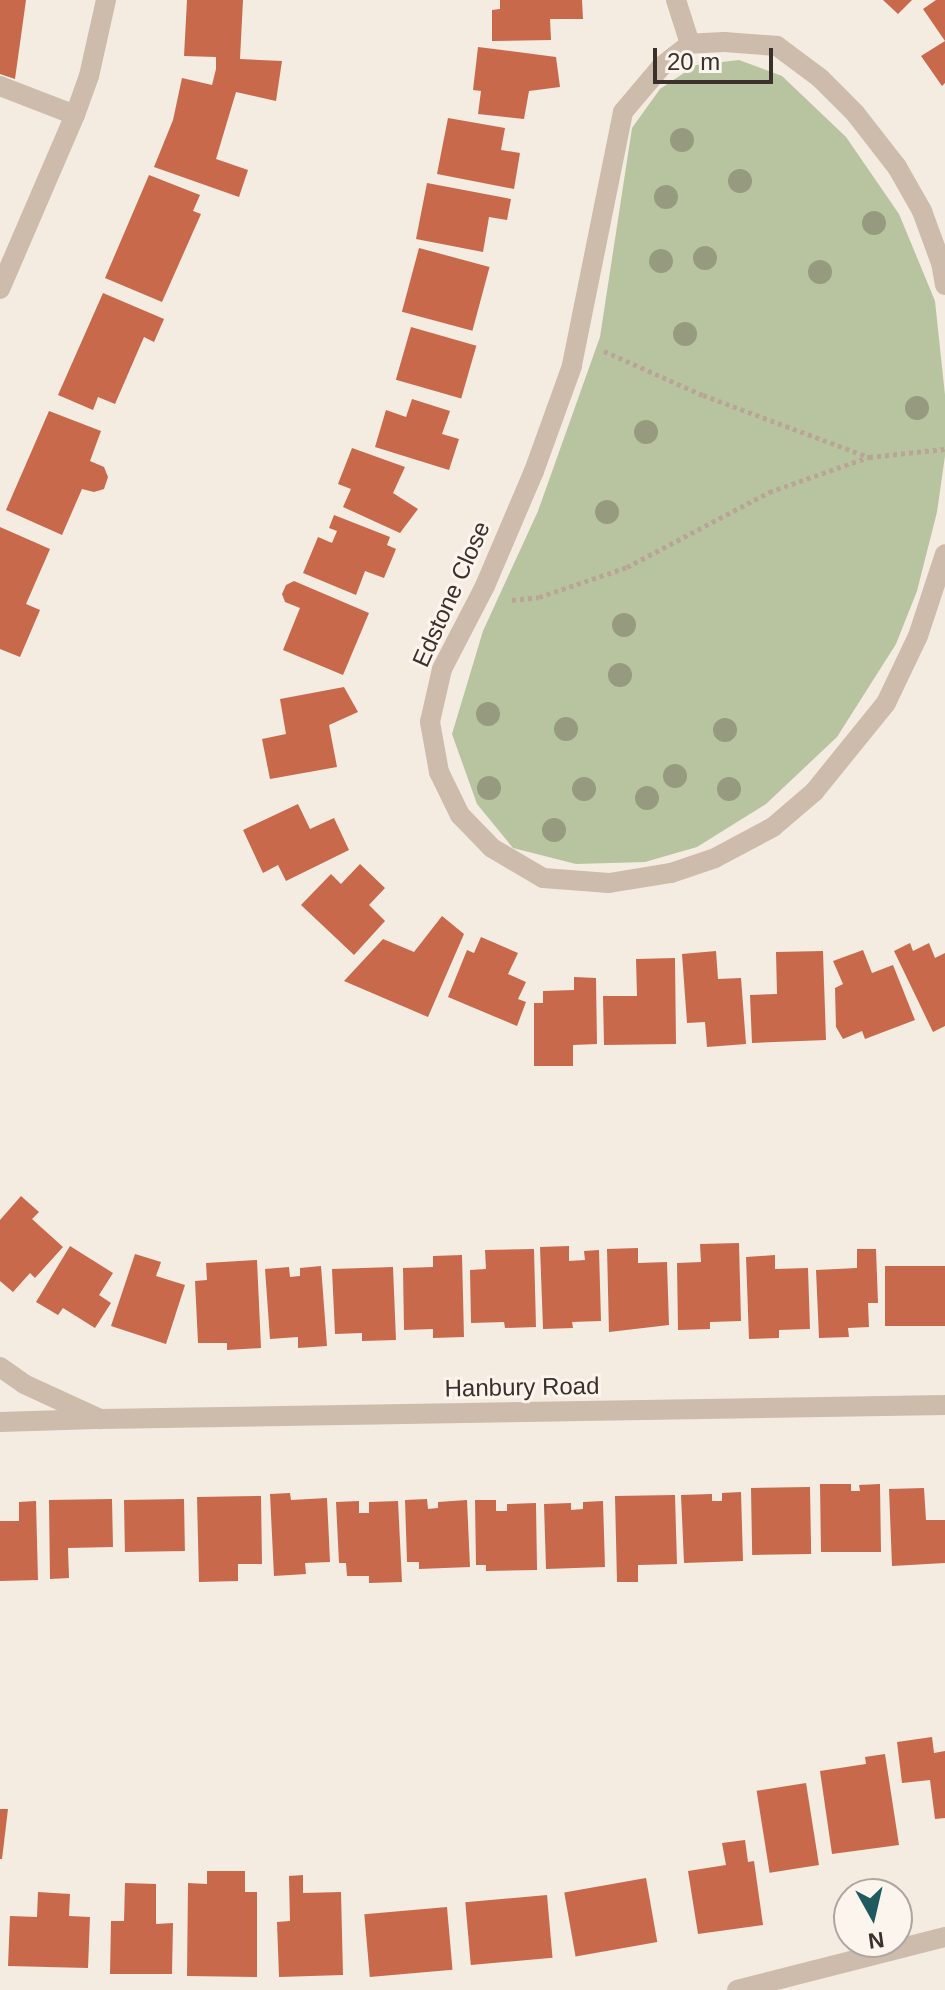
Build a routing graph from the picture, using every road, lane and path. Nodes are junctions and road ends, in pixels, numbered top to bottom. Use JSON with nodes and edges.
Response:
{"nodes":[{"id":1,"x":106,"y":0,"type":"edge"},
{"id":2,"x":676,"y":0,"type":"edge"},
{"id":3,"x":690,"y":44,"type":"junction"},
{"id":4,"x":0,"y":86,"type":"edge"},
{"id":5,"x":75,"y":115,"type":"junction"},
{"id":6,"x":945,"y":285,"type":"edge"},
{"id":7,"x":0,"y":289,"type":"edge"},
{"id":8,"x":578,"y":339,"type":"junction"},
{"id":9,"x":945,"y":449,"type":"edge"},
{"id":10,"x":869,"y":457,"type":"junction"},
{"id":11,"x":945,"y":554,"type":"edge"},
{"id":12,"x":476,"y":605,"type":"junction"},
{"id":13,"x":0,"y":1367,"type":"edge"},
{"id":14,"x":945,"y":1405,"type":"edge"},
{"id":15,"x":100,"y":1419,"type":"junction"},
{"id":16,"x":0,"y":1422,"type":"edge"},
{"id":17,"x":945,"y":1937,"type":"edge"},
{"id":18,"x":737,"y":1990,"type":"edge"}],
"edges":[{"from":1,"to":5,"type":"street"},
{"from":2,"to":3,"type":"street"},
{"from":3,"to":6,"type":"street"},
{"from":3,"to":8,"type":"street","name":"Edstone Close"},
{"from":4,"to":5,"type":"street"},
{"from":5,"to":7,"type":"street"},
{"from":8,"to":10,"type":"path"},
{"from":8,"to":12,"type":"street","name":"Edstone Close"},
{"from":9,"to":10,"type":"path"},
{"from":10,"to":12,"type":"path"},
{"from":11,"to":12,"type":"street","name":"Edstone Close"},
{"from":13,"to":15,"type":"street","name":"Hanbury Road"},
{"from":14,"to":15,"type":"street","name":"Hanbury Road"},
{"from":15,"to":16,"type":"street","name":"Hanbury Road"},
{"from":17,"to":18,"type":"street"}]}
